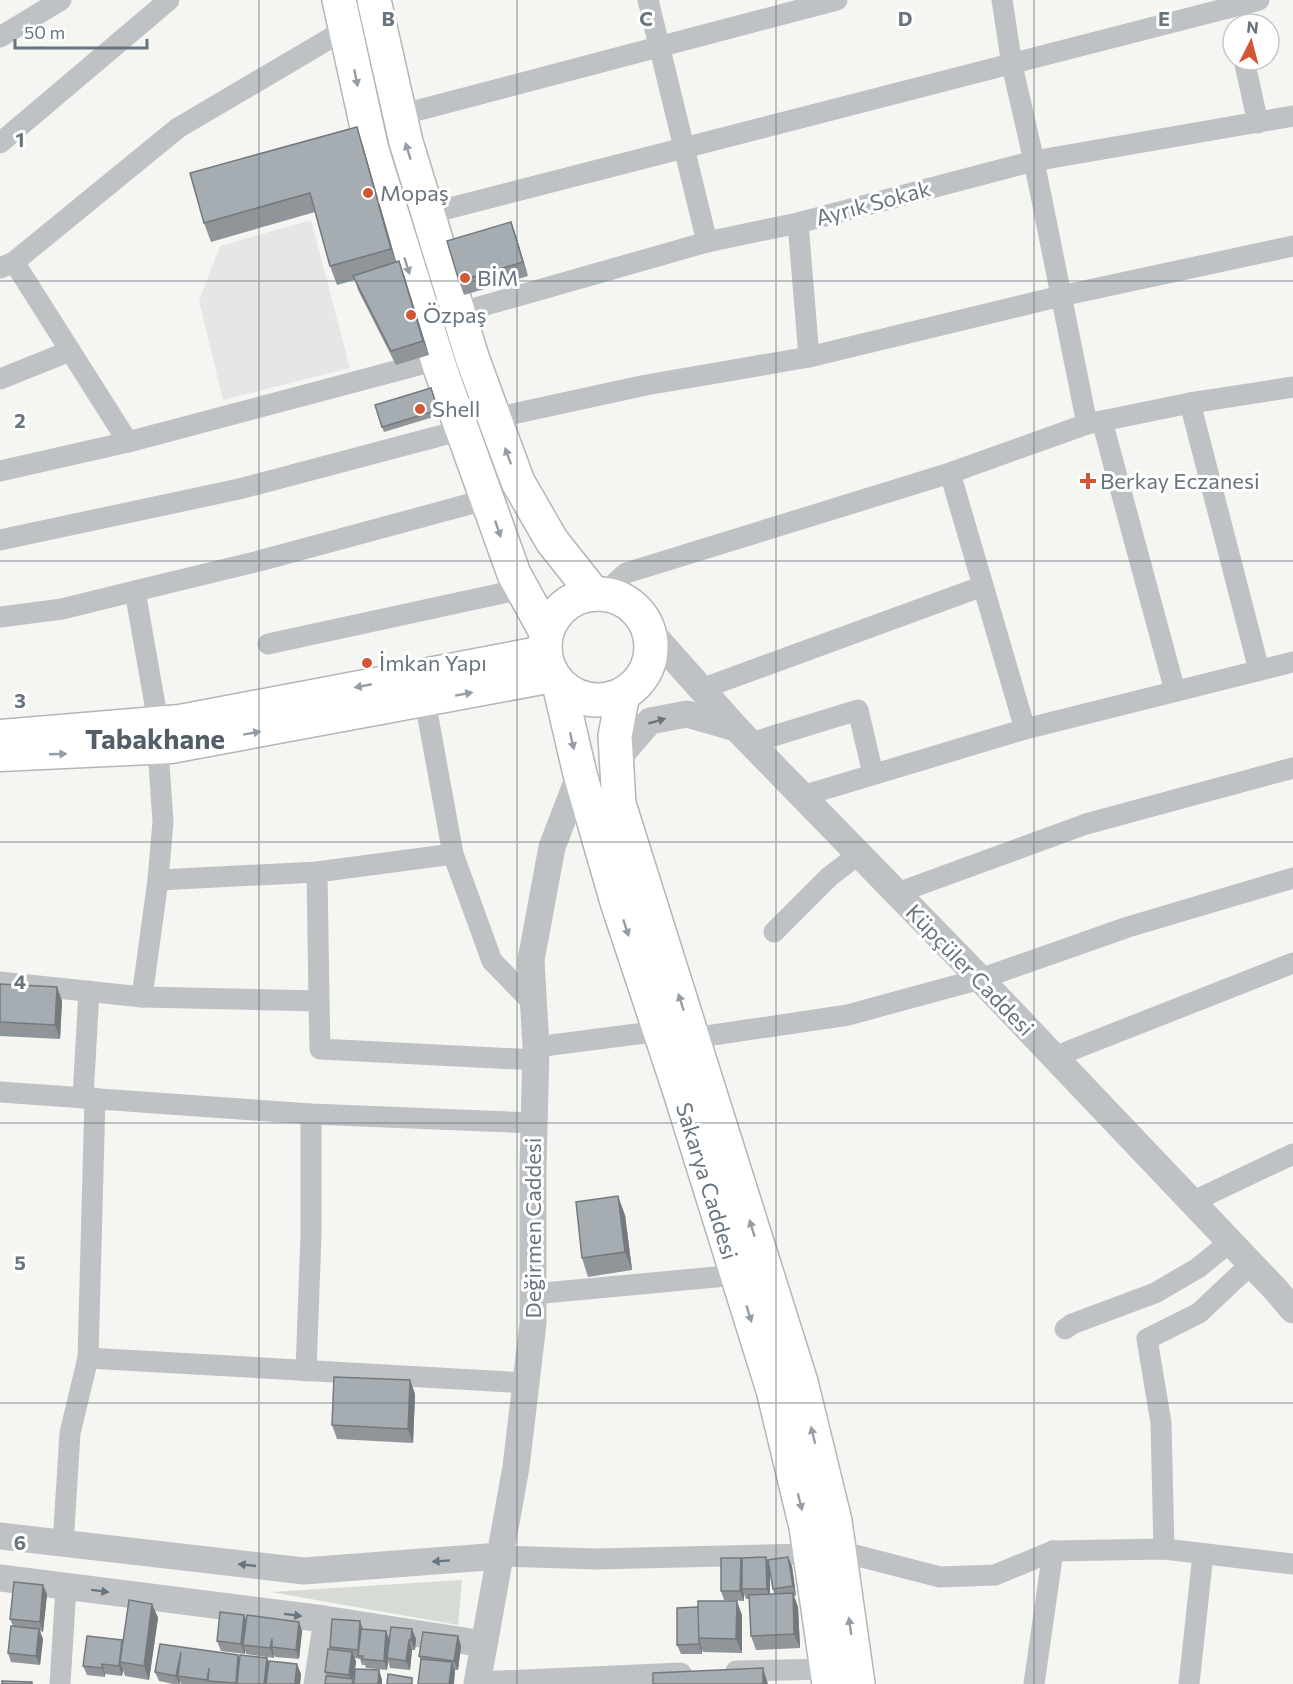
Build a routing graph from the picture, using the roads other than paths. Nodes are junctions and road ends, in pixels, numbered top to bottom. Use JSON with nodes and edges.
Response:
{"nodes":[{"id":1,"x":61,"y":0,"type":"edge"},
{"id":2,"x":169,"y":0,"type":"edge"},
{"id":3,"x":374,"y":0,"type":"edge"},
{"id":4,"x":648,"y":0,"type":"edge"},
{"id":5,"x":837,"y":0,"type":"edge"},
{"id":6,"x":1002,"y":0,"type":"edge"},
{"id":7,"x":1259,"y":0,"type":"edge"},
{"id":8,"x":1233,"y":10,"type":"edge"},
{"id":9,"x":342,"y":15,"type":"edge"},
{"id":10,"x":0,"y":37,"type":"edge"},
{"id":11,"x":658,"y":46,"type":"junction"},
{"id":12,"x":1012,"y":65,"type":"junction"},
{"id":13,"x":1247,"y":72,"type":"edge"},
{"id":14,"x":400,"y":115,"type":"junction"},
{"id":15,"x":1293,"y":116,"type":"edge"},
{"id":16,"x":1258,"y":123,"type":"junction"},
{"id":17,"x":0,"y":143,"type":"edge"},
{"id":18,"x":683,"y":148,"type":"junction"},
{"id":19,"x":1034,"y":161,"type":"junction"},
{"id":20,"x":427,"y":213,"type":"junction"},
{"id":21,"x":798,"y":223,"type":"junction"},
{"id":22,"x":707,"y":242,"type":"junction"},
{"id":23,"x":1293,"y":246,"type":"edge"},
{"id":24,"x":7,"y":265,"type":"edge"},
{"id":25,"x":1061,"y":296,"type":"junction"},
{"id":26,"x":458,"y":313,"type":"junction"},
{"id":27,"x":70,"y":351,"type":"junction"},
{"id":28,"x":809,"y":357,"type":"junction"},
{"id":29,"x":437,"y":360,"type":"junction"},
{"id":30,"x":0,"y":379,"type":"edge"},
{"id":31,"x":1293,"y":387,"type":"edge"},
{"id":32,"x":1190,"y":403,"type":"junction"},
{"id":33,"x":494,"y":418,"type":"junction"},
{"id":34,"x":1095,"y":422,"type":"junction"},
{"id":35,"x":462,"y":430,"type":"junction"},
{"id":36,"x":128,"y":442,"type":"junction"},
{"id":37,"x":0,"y":471,"type":"edge"},
{"id":38,"x":950,"y":473,"type":"junction"},
{"id":39,"x":488,"y":499,"type":"junction"},
{"id":40,"x":0,"y":540,"type":"edge"},
{"id":41,"x":983,"y":586,"type":"junction"},
{"id":42,"x":522,"y":589,"type":"junction"},
{"id":43,"x":135,"y":591,"type":"junction"},
{"id":44,"x":599,"y":594,"type":"junction"},
{"id":45,"x":0,"y":617,"type":"edge"},
{"id":46,"x":648,"y":629,"type":"junction"},
{"id":47,"x":268,"y":644,"type":"dead end"},
{"id":48,"x":551,"y":661,"type":"junction"},
{"id":49,"x":1293,"y":662,"type":"edge"},
{"id":50,"x":1259,"y":670,"type":"junction"},
{"id":51,"x":701,"y":689,"type":"junction"},
{"id":52,"x":1174,"y":691,"type":"junction"},
{"id":53,"x":623,"y":694,"type":"junction"},
{"id":54,"x":425,"y":701,"type":"junction"},
{"id":55,"x":1025,"y":729,"type":"junction"},
{"id":56,"x":0,"y":735,"type":"edge"},
{"id":57,"x":743,"y":735,"type":"junction"},
{"id":58,"x":158,"y":736,"type":"junction"},
{"id":59,"x":0,"y":756,"type":"edge"},
{"id":60,"x":616,"y":760,"type":"junction"},
{"id":61,"x":1293,"y":768,"type":"edge"},
{"id":62,"x":580,"y":774,"type":"junction"},
{"id":63,"x":873,"y":774,"type":"junction"},
{"id":64,"x":802,"y":796,"type":"junction"},
{"id":65,"x":453,"y":854,"type":"junction"},
{"id":66,"x":859,"y":854,"type":"junction"},
{"id":67,"x":317,"y":872,"type":"junction"},
{"id":68,"x":1293,"y":878,"type":"edge"},
{"id":69,"x":159,"y":880,"type":"junction"},
{"id":70,"x":897,"y":893,"type":"junction"},
{"id":71,"x":774,"y":932,"type":"dead end"},
{"id":72,"x":1293,"y":963,"type":"edge"},
{"id":73,"x":980,"y":979,"type":"junction"},
{"id":74,"x":0,"y":982,"type":"edge"},
{"id":75,"x":89,"y":991,"type":"junction"},
{"id":76,"x":142,"y":997,"type":"junction"},
{"id":77,"x":319,"y":1001,"type":"junction"},
{"id":78,"x":533,"y":1003,"type":"junction"},
{"id":79,"x":660,"y":1031,"type":"junction"},
{"id":80,"x":693,"y":1038,"type":"junction"},
{"id":81,"x":536,"y":1053,"type":"junction"},
{"id":82,"x":1054,"y":1057,"type":"junction"},
{"id":83,"x":0,"y":1092,"type":"edge"},
{"id":84,"x":88,"y":1097,"type":"junction"},
{"id":85,"x":311,"y":1114,"type":"junction"},
{"id":86,"x":534,"y":1123,"type":"junction"},
{"id":87,"x":1293,"y":1154,"type":"edge"},
{"id":88,"x":1192,"y":1202,"type":"junction"},
{"id":89,"x":1230,"y":1242,"type":"junction"},
{"id":90,"x":1251,"y":1264,"type":"junction"},
{"id":91,"x":737,"y":1275,"type":"junction"},
{"id":92,"x":533,"y":1294,"type":"junction"},
{"id":93,"x":1293,"y":1310,"type":"edge"},
{"id":94,"x":1065,"y":1329,"type":"dead end"},
{"id":95,"x":88,"y":1358,"type":"junction"},
{"id":96,"x":306,"y":1371,"type":"junction"},
{"id":97,"x":526,"y":1383,"type":"junction"},
{"id":98,"x":0,"y":1536,"type":"edge"},
{"id":99,"x":63,"y":1544,"type":"junction"},
{"id":100,"x":1164,"y":1549,"type":"junction"},
{"id":101,"x":1053,"y":1551,"type":"junction"},
{"id":102,"x":825,"y":1552,"type":"junction"},
{"id":103,"x":1203,"y":1554,"type":"junction"},
{"id":104,"x":500,"y":1556,"type":"junction"},
{"id":105,"x":1293,"y":1564,"type":"edge"},
{"id":106,"x":0,"y":1578,"type":"edge"},
{"id":107,"x":66,"y":1587,"type":"junction"},
{"id":108,"x":324,"y":1619,"type":"junction"},
{"id":109,"x":484,"y":1644,"type":"junction"},
{"id":110,"x":698,"y":1672,"type":"edge"},
{"id":111,"x":721,"y":1672,"type":"edge"},
{"id":112,"x":828,"y":1677,"type":"edge"},
{"id":113,"x":477,"y":1683,"type":"edge"},
{"id":114,"x":60,"y":1684,"type":"edge"},
{"id":115,"x":314,"y":1684,"type":"edge"},
{"id":116,"x":858,"y":1684,"type":"edge"},
{"id":117,"x":1034,"y":1684,"type":"edge"},
{"id":118,"x":1189,"y":1684,"type":"edge"}],
"edges":[{"from":1,"to":10,"type":"street"},
{"from":2,"to":17,"type":"street"},
{"from":3,"to":14,"type":"main road"},
{"from":4,"to":11,"type":"street"},
{"from":5,"to":11,"type":"street"},
{"from":6,"to":12,"type":"street"},
{"from":7,"to":8,"type":"street"},
{"from":8,"to":12,"type":"street"},
{"from":9,"to":24,"type":"street"},
{"from":9,"to":29,"type":"main road","name":"Sakarya Caddesi","one_way":true},
{"from":11,"to":14,"type":"street"},
{"from":11,"to":18,"type":"street"},
{"from":12,"to":18,"type":"street"},
{"from":12,"to":19,"type":"street"},
{"from":13,"to":16,"type":"street"},
{"from":20,"to":14,"type":"main road","one_way":true},
{"from":15,"to":16,"type":"street","name":"Ayrık Sokak"},
{"from":16,"to":19,"type":"street","name":"Ayrık Sokak"},
{"from":18,"to":20,"type":"street"},
{"from":18,"to":22,"type":"street"},
{"from":19,"to":21,"type":"street","name":"Ayrık Sokak"},
{"from":19,"to":25,"type":"street"},
{"from":20,"to":26,"type":"main road"},
{"from":21,"to":22,"type":"street","name":"Ayrık Sokak"},
{"from":21,"to":28,"type":"street"},
{"from":22,"to":26,"type":"street","name":"Ayrık Sokak"},
{"from":23,"to":25,"type":"street"},
{"from":24,"to":27,"type":"street"},
{"from":25,"to":28,"type":"street"},
{"from":25,"to":34,"type":"street"},
{"from":26,"to":33,"type":"main road"},
{"from":27,"to":30,"type":"street"},
{"from":27,"to":36,"type":"street"},
{"from":28,"to":33,"type":"street"},
{"from":29,"to":35,"type":"main road","name":"Sakarya Caddesi"},
{"from":29,"to":36,"type":"street"},
{"from":31,"to":32,"type":"street"},
{"from":32,"to":34,"type":"street"},
{"from":32,"to":50,"type":"street"},
{"from":44,"to":33,"type":"main road","one_way":true},
{"from":34,"to":38,"type":"street"},
{"from":34,"to":52,"type":"street"},
{"from":35,"to":39,"type":"main road","name":"Sakarya Caddesi"},
{"from":35,"to":40,"type":"street"},
{"from":36,"to":37,"type":"street"},
{"from":38,"to":41,"type":"street"},
{"from":38,"to":44,"type":"street"},
{"from":39,"to":42,"type":"main road","name":"Sakarya Caddesi","one_way":true},
{"from":39,"to":43,"type":"street"},
{"from":41,"to":51,"type":"street"},
{"from":41,"to":55,"type":"street"},
{"from":42,"to":47,"type":"street"},
{"from":42,"to":48,"type":"main road","name":"Sakarya Caddesi"},
{"from":43,"to":45,"type":"street"},
{"from":43,"to":58,"type":"street"},
{"from":44,"to":46,"type":"main road"},
{"from":44,"to":48,"type":"main road"},
{"from":46,"to":51,"type":"street","name":"Küpçüler Caddesi"},
{"from":46,"to":53,"type":"main road"},
{"from":48,"to":53,"type":"main road"},
{"from":54,"to":48,"type":"main road","one_way":true},
{"from":48,"to":58,"type":"main road","one_way":true},
{"from":48,"to":62,"type":"main road","name":"Sakarya Caddesi","one_way":true},
{"from":49,"to":50,"type":"street"},
{"from":50,"to":52,"type":"street"},
{"from":51,"to":57,"type":"street","name":"Küpçüler Caddesi"},
{"from":52,"to":55,"type":"street"},
{"from":53,"to":60,"type":"main road","name":"Sakarya Caddesi"},
{"from":58,"to":54,"type":"main road","one_way":true},
{"from":54,"to":65,"type":"street"},
{"from":55,"to":63,"type":"street"},
{"from":56,"to":58,"type":"main road"},
{"from":60,"to":57,"type":"street","one_way":true},
{"from":57,"to":63,"type":"street"},
{"from":57,"to":64,"type":"street","name":"Küpçüler Caddesi"},
{"from":59,"to":58,"type":"main road","one_way":true},
{"from":58,"to":69,"type":"street"},
{"from":80,"to":60,"type":"main road","name":"Sakarya Caddesi","one_way":true},
{"from":61,"to":70,"type":"street"},
{"from":62,"to":78,"type":"street","name":"Değirmen Caddesi"},
{"from":62,"to":79,"type":"main road","name":"Sakarya Caddesi","one_way":true},
{"from":63,"to":64,"type":"street"},
{"from":64,"to":66,"type":"street","name":"Küpçüler Caddesi"},
{"from":65,"to":67,"type":"street"},
{"from":65,"to":78,"type":"street"},
{"from":66,"to":70,"type":"street","name":"Küpçüler Caddesi"},
{"from":66,"to":71,"type":"street"},
{"from":67,"to":69,"type":"street"},
{"from":67,"to":77,"type":"street"},
{"from":68,"to":73,"type":"street"},
{"from":69,"to":76,"type":"street"},
{"from":70,"to":73,"type":"street","name":"Küpçüler Caddesi"},
{"from":72,"to":82,"type":"street"},
{"from":73,"to":80,"type":"street"},
{"from":73,"to":82,"type":"street","name":"Küpçüler Caddesi"},
{"from":74,"to":75,"type":"street"},
{"from":75,"to":76,"type":"street"},
{"from":75,"to":84,"type":"street"},
{"from":76,"to":77,"type":"street"},
{"from":77,"to":81,"type":"street"},
{"from":78,"to":81,"type":"street","name":"Değirmen Caddesi"},
{"from":79,"to":81,"type":"street"},
{"from":79,"to":91,"type":"main road","name":"Sakarya Caddesi"},
{"from":102,"to":80,"type":"main road","name":"Sakarya Caddesi","one_way":true},
{"from":81,"to":86,"type":"street","name":"Değirmen Caddesi"},
{"from":82,"to":88,"type":"street","name":"Küpçüler Caddesi"},
{"from":83,"to":84,"type":"street"},
{"from":84,"to":85,"type":"street"},
{"from":84,"to":95,"type":"street"},
{"from":85,"to":86,"type":"street"},
{"from":85,"to":96,"type":"street"},
{"from":86,"to":92,"type":"street","name":"Değirmen Caddesi"},
{"from":87,"to":88,"type":"street"},
{"from":88,"to":89,"type":"street","name":"Küpçüler Caddesi"},
{"from":89,"to":90,"type":"street","name":"Küpçüler Caddesi"},
{"from":89,"to":94,"type":"street"},
{"from":90,"to":93,"type":"street","name":"Küpçüler Caddesi"},
{"from":90,"to":100,"type":"street"},
{"from":91,"to":92,"type":"street"},
{"from":91,"to":102,"type":"main road","name":"Sakarya Caddesi","one_way":true},
{"from":92,"to":97,"type":"street","name":"Değirmen Caddesi"},
{"from":95,"to":96,"type":"street"},
{"from":95,"to":99,"type":"street"},
{"from":96,"to":97,"type":"street"},
{"from":97,"to":104,"type":"street","name":"Değirmen Caddesi"},
{"from":98,"to":99,"type":"street"},
{"from":104,"to":99,"type":"street","one_way":true},
{"from":100,"to":101,"type":"street"},
{"from":100,"to":103,"type":"street"},
{"from":101,"to":102,"type":"street"},
{"from":101,"to":117,"type":"street"},
{"from":102,"to":104,"type":"street"},
{"from":102,"to":112,"type":"main road","name":"Sakarya Caddesi"},
{"from":116,"to":102,"type":"main road","name":"Sakarya Caddesi","one_way":true},
{"from":103,"to":105,"type":"street"},
{"from":103,"to":118,"type":"street"},
{"from":104,"to":109,"type":"street","name":"Değirmen Caddesi"},
{"from":106,"to":107,"type":"street"},
{"from":107,"to":108,"type":"street","one_way":true},
{"from":107,"to":114,"type":"street"},
{"from":108,"to":109,"type":"street"},
{"from":108,"to":115,"type":"street"},
{"from":109,"to":113,"type":"street","name":"Değirmen Caddesi"},
{"from":110,"to":113,"type":"street"},
{"from":111,"to":112,"type":"street"}]}
